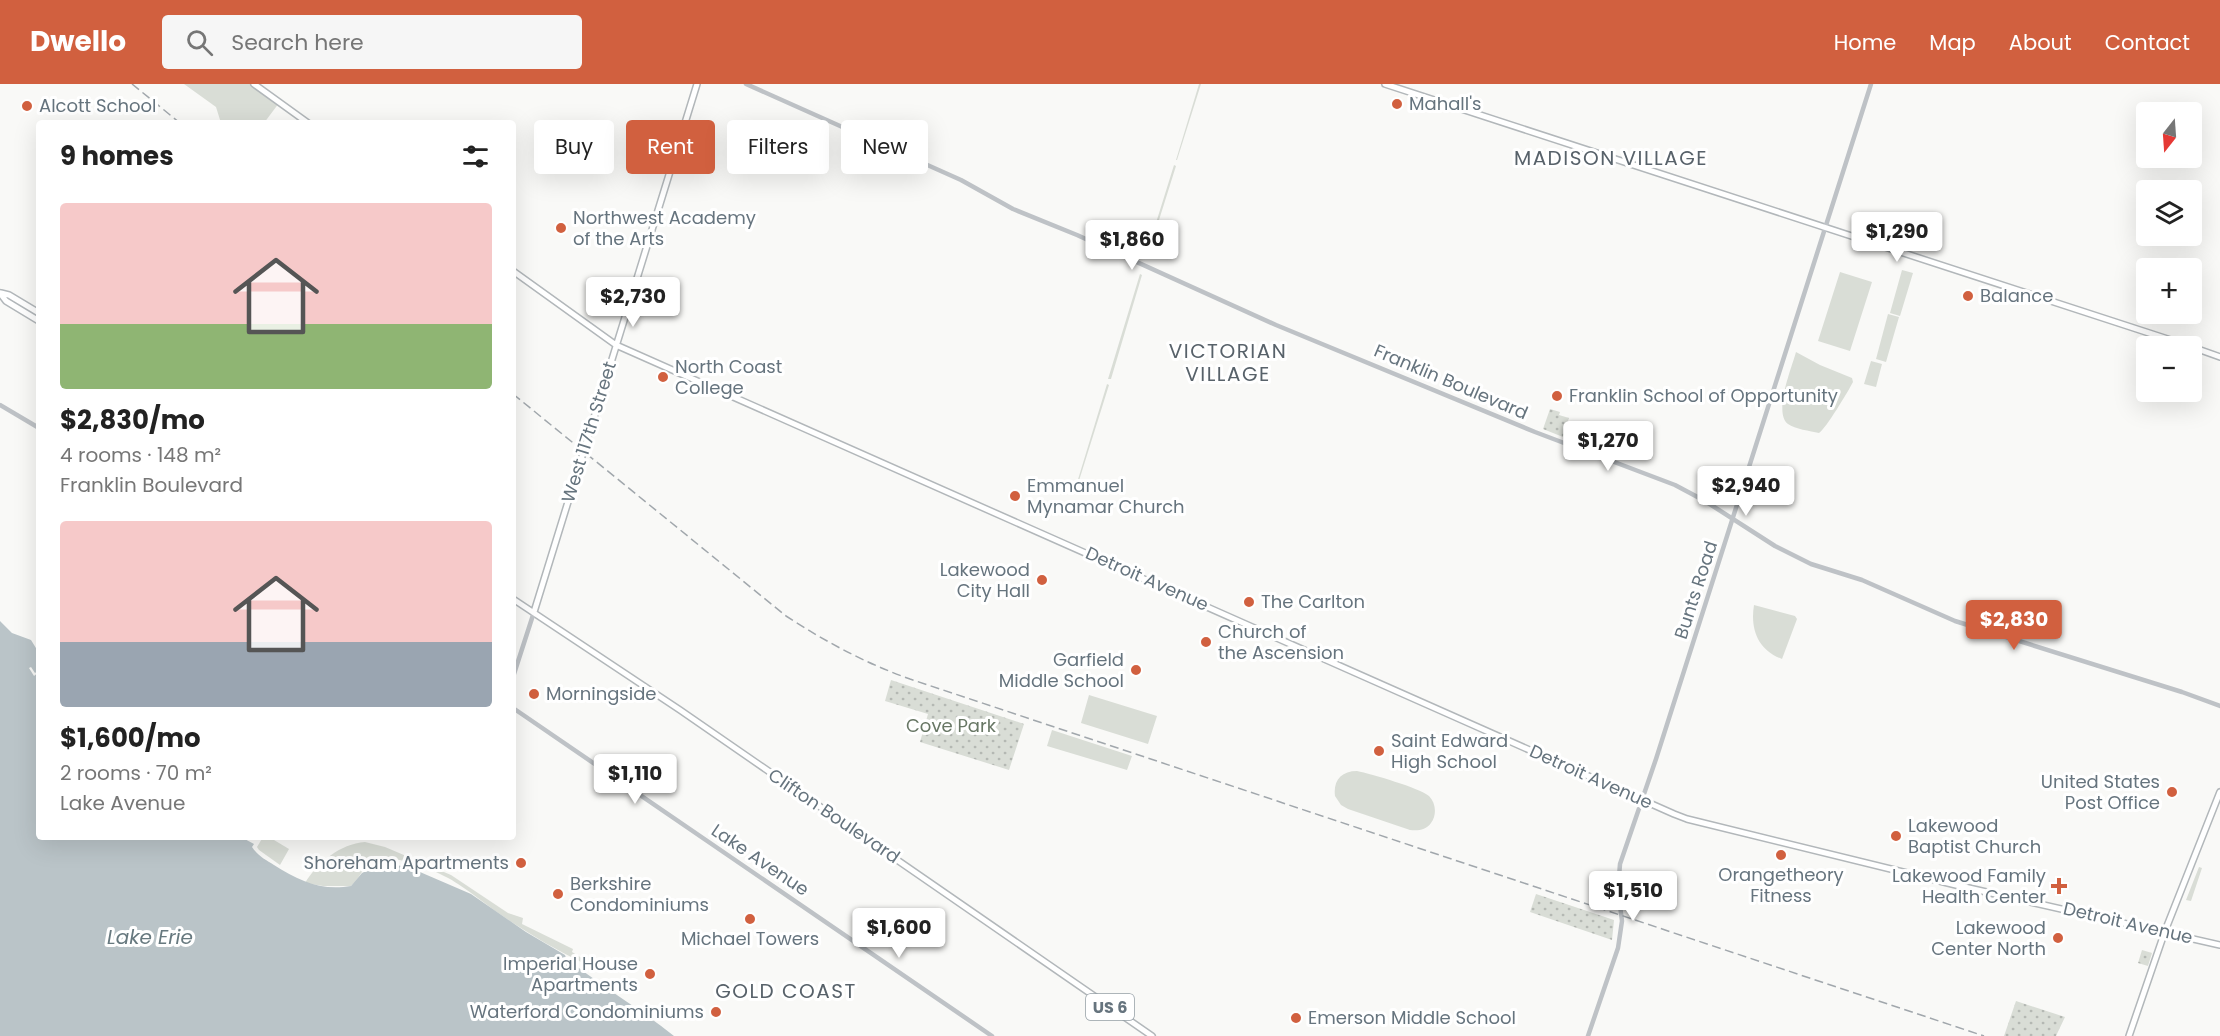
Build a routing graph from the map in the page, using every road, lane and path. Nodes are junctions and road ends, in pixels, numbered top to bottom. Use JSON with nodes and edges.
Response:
{"nodes":[{"id":1,"x":254,"y":84,"type":"edge"},
{"id":2,"x":697,"y":84,"type":"edge"},
{"id":3,"x":746,"y":84,"type":"edge"},
{"id":4,"x":1385,"y":84,"type":"edge"},
{"id":5,"x":1871,"y":84,"type":"edge"},
{"id":6,"x":304,"y":120,"type":"edge"},
{"id":7,"x":1826,"y":227,"type":"junction"},
{"id":8,"x":516,"y":273,"type":"edge"},
{"id":9,"x":0,"y":293,"type":"edge"},
{"id":10,"x":36,"y":311,"type":"edge"},
{"id":11,"x":36,"y":319,"type":"edge"},
{"id":12,"x":2157,"y":336,"type":"edge"},
{"id":13,"x":616,"y":345,"type":"junction"},
{"id":14,"x":2202,"y":351,"type":"edge"},
{"id":15,"x":2220,"y":357,"type":"edge"},
{"id":16,"x":0,"y":405,"type":"edge"},
{"id":17,"x":36,"y":426,"type":"edge"},
{"id":18,"x":1733,"y":519,"type":"junction"},
{"id":19,"x":516,"y":601,"type":"edge"},
{"id":20,"x":534,"y":612,"type":"junction"},
{"id":21,"x":516,"y":668,"type":"edge"},
{"id":22,"x":2220,"y":706,"type":"edge"},
{"id":23,"x":516,"y":710,"type":"edge"},
{"id":24,"x":2220,"y":792,"type":"edge"},
{"id":25,"x":1643,"y":800,"type":"junction"},
{"id":26,"x":2165,"y":931,"type":"junction"},
{"id":27,"x":2220,"y":945,"type":"edge"},
{"id":28,"x":992,"y":1036,"type":"edge"},
{"id":29,"x":1152,"y":1036,"type":"edge"},
{"id":30,"x":1588,"y":1036,"type":"edge"},
{"id":31,"x":2129,"y":1036,"type":"edge"}],
"edges":[{"from":1,"to":6,"type":"main road"},
{"from":2,"to":13,"type":"main road","name":"West 117th Street"},
{"from":3,"to":18,"type":"street","name":"Franklin Boulevard"},
{"from":4,"to":7,"type":"main road"},
{"from":5,"to":7,"type":"street","name":"Bunts Road"},
{"from":7,"to":12,"type":"main road"},
{"from":7,"to":18,"type":"street","name":"Bunts Road"},
{"from":8,"to":13,"type":"main road","name":"Detroit Avenue"},
{"from":9,"to":10,"type":"main road"},
{"from":9,"to":11,"type":"main road"},
{"from":13,"to":20,"type":"main road","name":"West 117th Street"},
{"from":13,"to":25,"type":"main road","name":"Detroit Avenue"},
{"from":14,"to":15,"type":"main road"},
{"from":16,"to":17,"type":"street"},
{"from":18,"to":22,"type":"street","name":"Franklin Boulevard"},
{"from":18,"to":25,"type":"street","name":"Bunts Road"},
{"from":19,"to":20,"type":"main road","name":"Clifton Boulevard","number":"US 6"},
{"from":20,"to":21,"type":"street","name":"West 117th Street"},
{"from":20,"to":29,"type":"main road","name":"Clifton Boulevard","number":"US 6"},
{"from":23,"to":28,"type":"street","name":"Lake Avenue"},
{"from":24,"to":26,"type":"main road"},
{"from":25,"to":26,"type":"main road","name":"Detroit Avenue"},
{"from":25,"to":30,"type":"street","name":"Bunts Road"},
{"from":26,"to":27,"type":"main road","name":"Detroit Avenue"},
{"from":26,"to":31,"type":"main road"}]}
